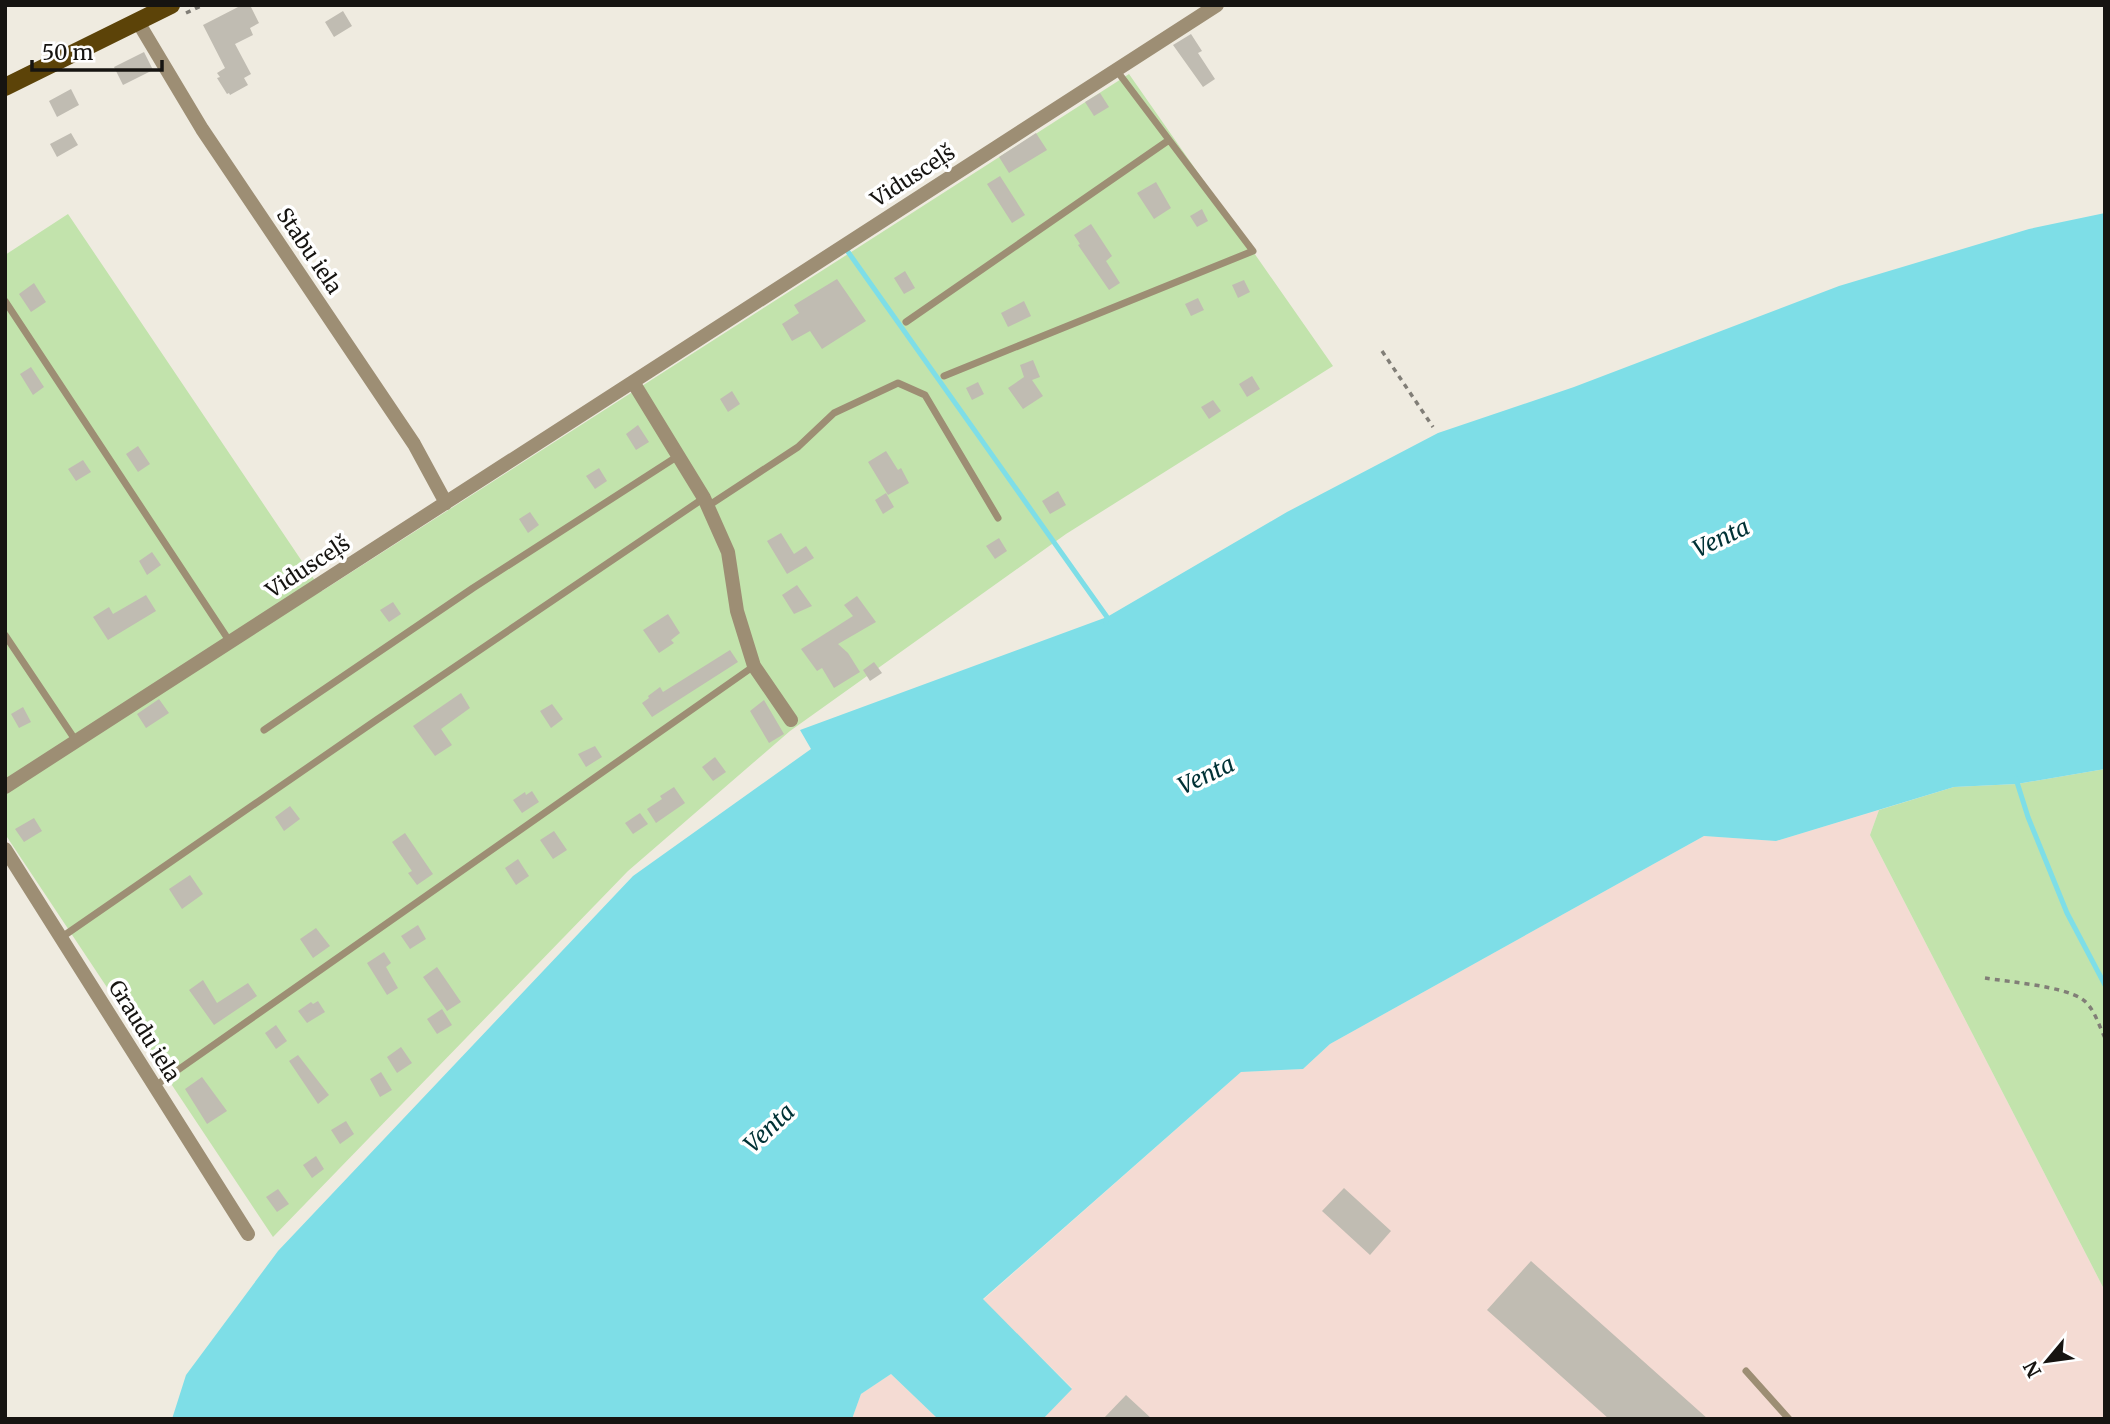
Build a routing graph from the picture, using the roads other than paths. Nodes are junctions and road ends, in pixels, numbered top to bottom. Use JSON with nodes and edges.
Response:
{"nodes":[{"id":1,"x":171,"y":5,"type":"edge"},
{"id":2,"x":1217,"y":5,"type":"edge"},
{"id":3,"x":138,"y":22,"type":"junction"},
{"id":4,"x":1116,"y":70,"type":"junction"},
{"id":5,"x":5,"y":87,"type":"edge"},
{"id":6,"x":1169,"y":139,"type":"junction"},
{"id":7,"x":5,"y":301,"type":"edge"},
{"id":8,"x":906,"y":321,"type":"dead end"},
{"id":9,"x":944,"y":376,"type":"dead end"},
{"id":10,"x":633,"y":382,"type":"junction"},
{"id":11,"x":678,"y":456,"type":"junction"},
{"id":12,"x":706,"y":502,"type":"junction"},
{"id":13,"x":446,"y":503,"type":"junction"},
{"id":14,"x":998,"y":518,"type":"dead end"},
{"id":15,"x":5,"y":635,"type":"edge"},
{"id":16,"x":230,"y":642,"type":"junction"},
{"id":17,"x":754,"y":666,"type":"junction"},
{"id":18,"x":790,"y":720,"type":"dead end"},
{"id":19,"x":264,"y":730,"type":"dead end"},
{"id":20,"x":76,"y":741,"type":"junction"},
{"id":21,"x":5,"y":787,"type":"edge"},
{"id":22,"x":5,"y":849,"type":"edge"},
{"id":23,"x":61,"y":938,"type":"junction"},
{"id":24,"x":154,"y":1086,"type":"junction"},
{"id":25,"x":248,"y":1234,"type":"dead end"},
{"id":26,"x":1746,"y":1371,"type":"dead end"},
{"id":27,"x":1789,"y":1419,"type":"edge"}],
"edges":[{"from":1,"to":3,"type":"main road"},
{"from":2,"to":4,"type":"street","name":"Vidusceļš"},
{"from":3,"to":5,"type":"main road"},
{"from":3,"to":13,"type":"street","name":"Stabu iela"},
{"from":4,"to":6,"type":"lane"},
{"from":4,"to":10,"type":"street","name":"Vidusceļš"},
{"from":6,"to":8,"type":"lane"},
{"from":6,"to":9,"type":"lane"},
{"from":7,"to":16,"type":"lane"},
{"from":10,"to":11,"type":"street"},
{"from":10,"to":13,"type":"street","name":"Vidusceļš"},
{"from":11,"to":12,"type":"street"},
{"from":11,"to":19,"type":"lane"},
{"from":12,"to":14,"type":"lane"},
{"from":12,"to":17,"type":"street"},
{"from":12,"to":23,"type":"lane"},
{"from":13,"to":16,"type":"street","name":"Vidusceļš"},
{"from":15,"to":20,"type":"lane"},
{"from":16,"to":20,"type":"street","name":"Vidusceļš"},
{"from":17,"to":18,"type":"street"},
{"from":17,"to":24,"type":"lane"},
{"from":20,"to":21,"type":"street","name":"Vidusceļš"},
{"from":22,"to":23,"type":"street","name":"Graudu iela"},
{"from":23,"to":24,"type":"street","name":"Graudu iela"},
{"from":24,"to":25,"type":"street","name":"Graudu iela"},
{"from":26,"to":27,"type":"lane"}]}
